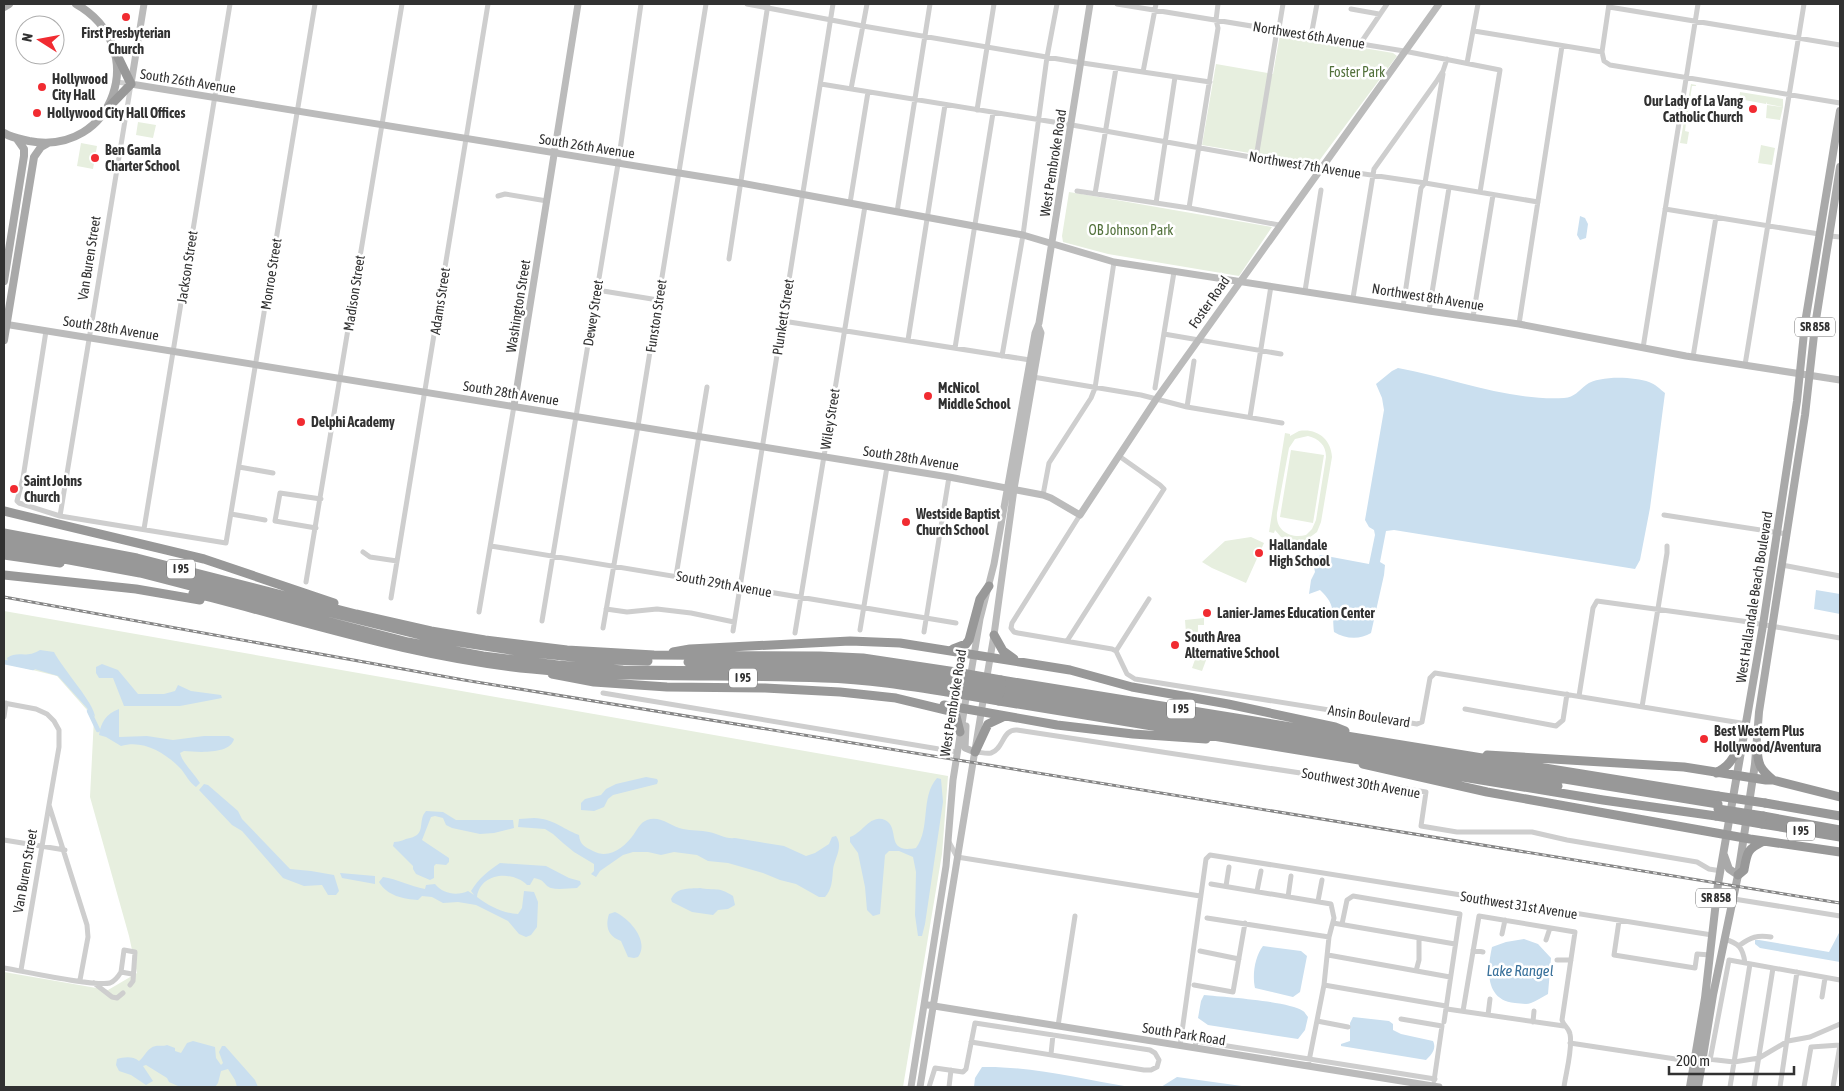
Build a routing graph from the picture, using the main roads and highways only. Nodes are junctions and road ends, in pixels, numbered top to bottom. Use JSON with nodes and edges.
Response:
{"nodes":[{"id":1,"x":9,"y":4,"type":"edge"},
{"id":2,"x":76,"y":4,"type":"edge"},
{"id":3,"x":4,"y":7,"type":"edge"},
{"id":4,"x":116,"y":52,"type":"junction"},
{"id":5,"x":105,"y":111,"type":"junction"},
{"id":6,"x":1840,"y":111,"type":"edge"},
{"id":7,"x":4,"y":133,"type":"edge"},
{"id":8,"x":17,"y":139,"type":"junction"},
{"id":9,"x":48,"y":143,"type":"junction"},
{"id":10,"x":1840,"y":167,"type":"edge"},
{"id":11,"x":18,"y":194,"type":"junction"},
{"id":12,"x":1822,"y":216,"type":"junction"},
{"id":13,"x":13,"y":225,"type":"junction"},
{"id":14,"x":21,"y":230,"type":"junction"},
{"id":15,"x":1820,"y":234,"type":"junction"},
{"id":16,"x":1830,"y":236,"type":"junction"},
{"id":17,"x":18,"y":251,"type":"junction"},
{"id":18,"x":1827,"y":251,"type":"junction"},
{"id":19,"x":4,"y":281,"type":"edge"},
{"id":20,"x":5,"y":324,"type":"edge"},
{"id":21,"x":4,"y":340,"type":"edge"},
{"id":22,"x":1793,"y":431,"type":"junction"},
{"id":23,"x":1788,"y":465,"type":"junction"},
{"id":24,"x":1797,"y":466,"type":"junction"},
{"id":25,"x":1792,"y":502,"type":"junction"},
{"id":26,"x":4,"y":512,"type":"edge"},
{"id":27,"x":4,"y":533,"type":"edge"},
{"id":28,"x":4,"y":540,"type":"edge"},
{"id":29,"x":4,"y":548,"type":"edge"},
{"id":30,"x":4,"y":555,"type":"edge"},
{"id":31,"x":4,"y":575,"type":"edge"},
{"id":32,"x":989,"y":586,"type":"road end"},
{"id":33,"x":235,"y":604,"type":"junction"},
{"id":34,"x":356,"y":614,"type":"junction"},
{"id":35,"x":994,"y":635,"type":"road end"},
{"id":36,"x":951,"y":650,"type":"junction"},
{"id":37,"x":654,"y":655,"type":"junction"},
{"id":38,"x":1016,"y":660,"type":"junction"},
{"id":39,"x":532,"y":669,"type":"junction"},
{"id":40,"x":954,"y":683,"type":"junction"},
{"id":41,"x":1000,"y":690,"type":"junction"},
{"id":42,"x":923,"y":704,"type":"junction"},
{"id":43,"x":1004,"y":717,"type":"junction"},
{"id":44,"x":960,"y":732,"type":"road end"},
{"id":45,"x":1361,"y":738,"type":"junction"},
{"id":46,"x":1244,"y":740,"type":"junction"},
{"id":47,"x":1742,"y":746,"type":"junction"},
{"id":48,"x":1757,"y":748,"type":"junction"},
{"id":49,"x":975,"y":752,"type":"road end"},
{"id":50,"x":1467,"y":755,"type":"junction"},
{"id":51,"x":1341,"y":757,"type":"junction"},
{"id":52,"x":1520,"y":771,"type":"junction"},
{"id":53,"x":1484,"y":773,"type":"junction"},
{"id":54,"x":1716,"y":773,"type":"junction"},
{"id":55,"x":1736,"y":776,"type":"junction"},
{"id":56,"x":1752,"y":778,"type":"junction"},
{"id":57,"x":1773,"y":780,"type":"junction"},
{"id":58,"x":1652,"y":786,"type":"junction"},
{"id":59,"x":1840,"y":797,"type":"edge"},
{"id":60,"x":1604,"y":800,"type":"junction"},
{"id":61,"x":1717,"y":806,"type":"junction"},
{"id":62,"x":1763,"y":814,"type":"junction"},
{"id":63,"x":1840,"y":816,"type":"edge"},
{"id":64,"x":1840,"y":824,"type":"edge"},
{"id":65,"x":1840,"y":830,"type":"edge"},
{"id":66,"x":1726,"y":834,"type":"junction"},
{"id":67,"x":1742,"y":837,"type":"junction"},
{"id":68,"x":1840,"y":838,"type":"edge"},
{"id":69,"x":1764,"y":840,"type":"junction"},
{"id":70,"x":1840,"y":852,"type":"edge"},
{"id":71,"x":1723,"y":853,"type":"junction"},
{"id":72,"x":1738,"y":875,"type":"junction"},
{"id":73,"x":1715,"y":910,"type":"junction"},
{"id":74,"x":1712,"y":935,"type":"junction"},
{"id":75,"x":1724,"y":939,"type":"junction"},
{"id":76,"x":1720,"y":960,"type":"junction"},
{"id":77,"x":1702,"y":1059,"type":"junction"},
{"id":78,"x":1690,"y":1087,"type":"edge"},
{"id":79,"x":1698,"y":1087,"type":"edge"}],
"edges":[{"from":1,"to":3,"type":"main road"},
{"from":2,"to":4,"type":"main road"},
{"from":4,"to":5,"type":"main road"},
{"from":4,"to":5,"type":"highway"},
{"from":5,"to":9,"type":"main road"},
{"from":6,"to":12,"type":"main road","name":"West Hallandale Beach Boulevard","number":"SR 858"},
{"from":7,"to":8,"type":"main road"},
{"from":8,"to":9,"type":"main road"},
{"from":8,"to":11,"type":"main road"},
{"from":9,"to":14,"type":"main road"},
{"from":10,"to":16,"type":"main road","name":"West Hallandale Beach Boulevard","number":"SR 858"},
{"from":11,"to":13,"type":"main road"},
{"from":11,"to":14,"type":"main road"},
{"from":12,"to":15,"type":"main road","name":"West Hallandale Beach Boulevard","number":"SR 858"},
{"from":12,"to":16,"type":"main road"},
{"from":13,"to":17,"type":"main road"},
{"from":13,"to":19,"type":"main road"},
{"from":14,"to":17,"type":"main road"},
{"from":15,"to":18,"type":"main road"},
{"from":15,"to":22,"type":"main road","name":"West Hallandale Beach Boulevard","number":"SR 858"},
{"from":16,"to":18,"type":"main road","name":"West Hallandale Beach Boulevard","number":"SR 858"},
{"from":17,"to":20,"type":"main road"},
{"from":18,"to":24,"type":"main road","name":"West Hallandale Beach Boulevard","number":"SR 858"},
{"from":20,"to":21,"type":"main road"},
{"from":22,"to":23,"type":"main road","name":"West Hallandale Beach Boulevard","number":"SR 858"},
{"from":22,"to":24,"type":"main road"},
{"from":23,"to":25,"type":"main road"},
{"from":23,"to":47,"type":"main road","name":"West Hallandale Beach Boulevard","number":"SR 858"},
{"from":24,"to":25,"type":"main road","name":"West Hallandale Beach Boulevard","number":"SR 858"},
{"from":25,"to":48,"type":"main road","name":"West Hallandale Beach Boulevard","number":"SR 858"},
{"from":26,"to":34,"type":"highway"},
{"from":27,"to":34,"type":"highway","number":"I 95"},
{"from":28,"to":40,"type":"highway"},
{"from":29,"to":40,"type":"highway"},
{"from":30,"to":33,"type":"highway","number":"I 95"},
{"from":31,"to":33,"type":"highway"},
{"from":32,"to":36,"type":"highway"},
{"from":33,"to":39,"type":"highway","number":"I 95"},
{"from":34,"to":37,"type":"highway","number":"I 95"},
{"from":35,"to":38,"type":"highway"},
{"from":36,"to":37,"type":"highway"},
{"from":36,"to":38,"type":"highway"},
{"from":37,"to":40,"type":"highway","number":"I 95"},
{"from":38,"to":45,"type":"highway"},
{"from":39,"to":40,"type":"highway","number":"I 95"},
{"from":39,"to":42,"type":"highway"},
{"from":40,"to":41,"type":"highway","number":"I 95","bridge":true},
{"from":40,"to":41,"type":"highway","number":"I 95","bridge":true},
{"from":41,"to":45,"type":"highway","number":"I 95"},
{"from":41,"to":46,"type":"highway","number":"I 95"},
{"from":41,"to":52,"type":"highway"},
{"from":41,"to":53,"type":"highway"},
{"from":42,"to":43,"type":"highway"},
{"from":42,"to":44,"type":"highway"},
{"from":43,"to":46,"type":"highway"},
{"from":43,"to":49,"type":"highway"},
{"from":45,"to":50,"type":"highway","number":"I 95"},
{"from":46,"to":51,"type":"highway","number":"I 95"},
{"from":47,"to":54,"type":"highway"},
{"from":47,"to":55,"type":"main road","name":"West Hallandale Beach Boulevard","number":"SR 858"},
{"from":48,"to":56,"type":"main road","name":"West Hallandale Beach Boulevard","number":"SR 858"},
{"from":48,"to":57,"type":"highway"},
{"from":50,"to":54,"type":"highway"},
{"from":50,"to":58,"type":"highway","number":"I 95"},
{"from":51,"to":60,"type":"highway","number":"I 95"},
{"from":51,"to":66,"type":"highway"},
{"from":52,"to":58,"type":"highway"},
{"from":52,"to":61,"type":"highway"},
{"from":53,"to":60,"type":"highway"},
{"from":53,"to":61,"type":"highway"},
{"from":54,"to":55,"type":"highway"},
{"from":55,"to":56,"type":"highway"},
{"from":55,"to":66,"type":"main road","name":"West Hallandale Beach Boulevard","number":"SR 858"},
{"from":56,"to":57,"type":"highway"},
{"from":56,"to":67,"type":"main road","name":"West Hallandale Beach Boulevard","number":"SR 858"},
{"from":57,"to":59,"type":"highway"},
{"from":58,"to":61,"type":"highway","number":"I 95"},
{"from":60,"to":61,"type":"highway","number":"I 95"},
{"from":61,"to":62,"type":"highway","number":"I 95","bridge":true},
{"from":61,"to":62,"type":"highway","number":"I 95","bridge":true},
{"from":62,"to":63,"type":"highway","number":"I 95"},
{"from":62,"to":64,"type":"highway"},
{"from":62,"to":65,"type":"highway"},
{"from":62,"to":68,"type":"highway","number":"I 95"},
{"from":66,"to":67,"type":"highway"},
{"from":66,"to":71,"type":"main road","name":"West Hallandale Beach Boulevard","number":"SR 858"},
{"from":67,"to":69,"type":"highway"},
{"from":67,"to":72,"type":"main road","name":"West Hallandale Beach Boulevard","number":"SR 858"},
{"from":69,"to":70,"type":"highway"},
{"from":69,"to":72,"type":"highway"},
{"from":71,"to":72,"type":"main road"},
{"from":71,"to":73,"type":"main road","name":"West Hallandale Beach Boulevard","number":"SR 858"},
{"from":72,"to":75,"type":"main road","name":"West Hallandale Beach Boulevard","number":"SR 858"},
{"from":73,"to":74,"type":"main road","name":"West Hallandale Beach Boulevard","number":"SR 858"},
{"from":73,"to":75,"type":"main road"},
{"from":74,"to":76,"type":"main road"},
{"from":74,"to":77,"type":"main road","name":"West Hallandale Beach Boulevard","number":"SR 858"},
{"from":75,"to":76,"type":"main road","name":"West Hallandale Beach Boulevard","number":"SR 858"},
{"from":76,"to":77,"type":"main road","name":"West Hallandale Beach Boulevard","number":"SR 858"},
{"from":77,"to":78,"type":"main road","name":"West Hallandale Beach Boulevard","number":"SR 858"},
{"from":77,"to":79,"type":"main road","name":"West Hallandale Beach Boulevard","number":"SR 858"}]}
